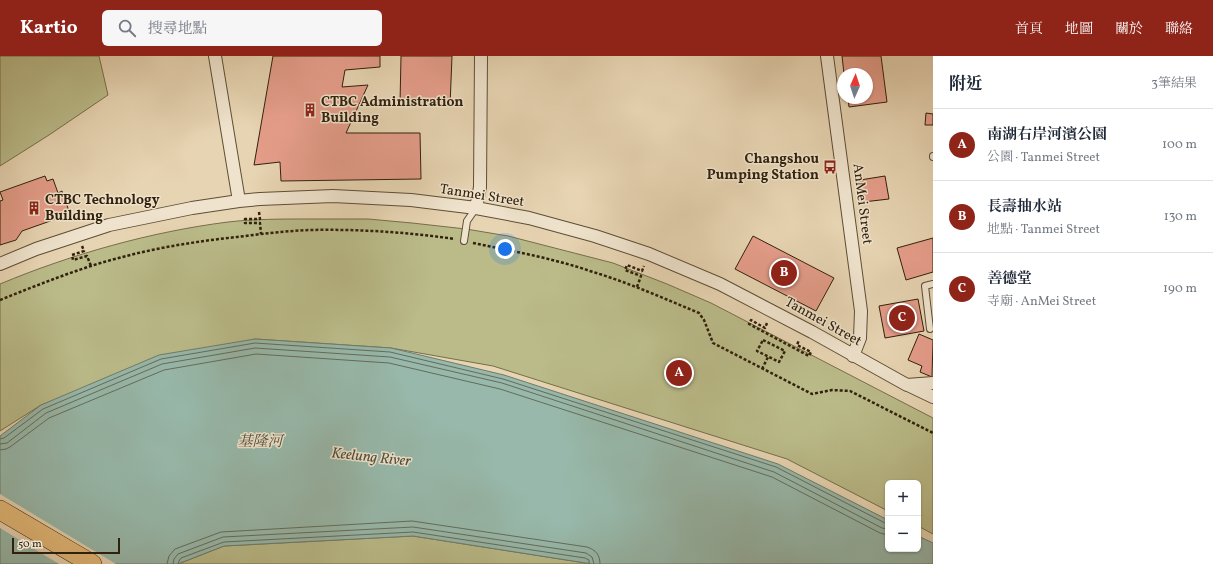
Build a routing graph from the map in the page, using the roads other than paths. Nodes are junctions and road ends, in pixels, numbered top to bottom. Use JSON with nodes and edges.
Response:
{"nodes":[{"id":1,"x":215,"y":56,"type":"edge"},
{"id":2,"x":481,"y":56,"type":"edge"},
{"id":3,"x":827,"y":56,"type":"edge"},
{"id":4,"x":239,"y":201,"type":"junction"},
{"id":5,"x":476,"y":208,"type":"junction"},
{"id":6,"x":464,"y":241,"type":"road end"},
{"id":7,"x":0,"y":264,"type":"edge"},
{"id":8,"x":933,"y":284,"type":"edge"},
{"id":9,"x":930,"y":329,"type":"dead end"},
{"id":10,"x":853,"y":356,"type":"junction"},
{"id":11,"x":933,"y":383,"type":"edge"},
{"id":12,"x":907,"y":385,"type":"junction"},
{"id":13,"x":933,"y":397,"type":"edge"},
{"id":14,"x":0,"y":510,"type":"edge"},
{"id":15,"x":91,"y":564,"type":"edge"}],
"edges":[{"from":1,"to":4,"type":"street"},
{"from":2,"to":5,"type":"street"},
{"from":3,"to":10,"type":"street","name":"AnMei Street"},
{"from":4,"to":5,"type":"street","name":"Tanmei Street"},
{"from":4,"to":7,"type":"street","name":"Tanmei Street"},
{"from":5,"to":6,"type":"lane"},
{"from":5,"to":10,"type":"street","name":"Tanmei Street"},
{"from":8,"to":9,"type":"lane"},
{"from":10,"to":12,"type":"street","name":"Tanmei Street"},
{"from":11,"to":12,"type":"street"},
{"from":12,"to":13,"type":"street"},
{"from":14,"to":15,"type":"highway"}]}
